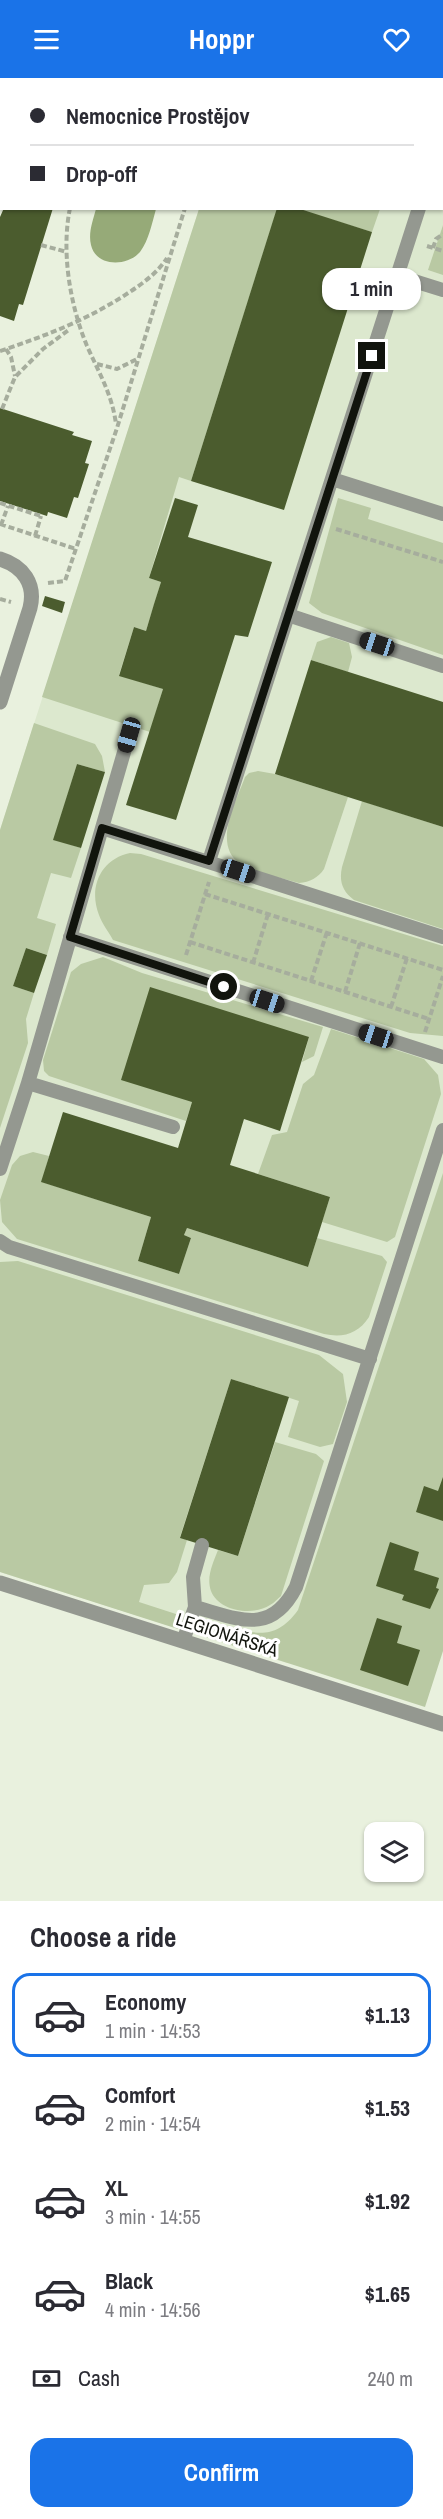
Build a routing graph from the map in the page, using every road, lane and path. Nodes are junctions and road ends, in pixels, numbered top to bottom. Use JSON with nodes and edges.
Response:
{"nodes":[{"id":1,"x":70,"y":210,"type":"edge"},
{"id":2,"x":184,"y":210,"type":"edge"},
{"id":3,"x":418,"y":210,"type":"edge"},
{"id":4,"x":443,"y":234,"type":"edge"},
{"id":5,"x":41,"y":245,"type":"dead end"},
{"id":6,"x":433,"y":248,"type":"dead end"},
{"id":7,"x":66,"y":252,"type":"junction"},
{"id":8,"x":170,"y":253,"type":"junction"},
{"id":9,"x":398,"y":276,"type":"junction"},
{"id":10,"x":443,"y":290,"type":"edge"},
{"id":11,"x":79,"y":322,"type":"junction"},
{"id":12,"x":6,"y":349,"type":"junction"},
{"id":13,"x":0,"y":351,"type":"edge"},
{"id":14,"x":138,"y":358,"type":"junction"},
{"id":15,"x":96,"y":363,"type":"junction"},
{"id":16,"x":15,"y":377,"type":"junction"},
{"id":17,"x":2,"y":409,"type":"dead end"},
{"id":18,"x":117,"y":428,"type":"junction"},
{"id":19,"x":332,"y":479,"type":"junction"},
{"id":20,"x":0,"y":503,"type":"edge"},
{"id":21,"x":8,"y":504,"type":"junction"},
{"id":22,"x":443,"y":514,"type":"edge"},
{"id":23,"x":318,"y":524,"type":"junction"},
{"id":24,"x":1,"y":525,"type":"edge"},
{"id":25,"x":35,"y":536,"type":"junction"},
{"id":26,"x":76,"y":549,"type":"junction"},
{"id":27,"x":0,"y":559,"type":"edge"},
{"id":28,"x":443,"y":562,"type":"edge"},
{"id":29,"x":29,"y":585,"type":"junction"},
{"id":30,"x":288,"y":615,"type":"junction"},
{"id":31,"x":443,"y":666,"type":"edge"},
{"id":32,"x":0,"y":702,"type":"edge"},
{"id":33,"x":129,"y":735,"type":"dead end"},
{"id":34,"x":102,"y":828,"type":"junction"},
{"id":35,"x":212,"y":862,"type":"junction"},
{"id":36,"x":206,"y":894,"type":"junction"},
{"id":37,"x":268,"y":914,"type":"junction"},
{"id":38,"x":327,"y":933,"type":"junction"},
{"id":39,"x":70,"y":937,"type":"junction"},
{"id":40,"x":443,"y":937,"type":"edge"},
{"id":41,"x":190,"y":942,"type":"junction"},
{"id":42,"x":360,"y":943,"type":"junction"},
{"id":43,"x":407,"y":958,"type":"junction"},
{"id":44,"x":253,"y":963,"type":"junction"},
{"id":45,"x":443,"y":970,"type":"edge"},
{"id":46,"x":180,"y":973,"type":"junction"},
{"id":47,"x":443,"y":976,"type":"edge"},
{"id":48,"x":311,"y":981,"type":"junction"},
{"id":49,"x":345,"y":992,"type":"junction"},
{"id":50,"x":391,"y":1007,"type":"junction"},
{"id":51,"x":429,"y":1019,"type":"junction"},
{"id":52,"x":419,"y":1050,"type":"junction"},
{"id":53,"x":443,"y":1057,"type":"edge"},
{"id":54,"x":28,"y":1083,"type":"junction"},
{"id":55,"x":173,"y":1127,"type":"dead end"},
{"id":56,"x":443,"y":1130,"type":"edge"},
{"id":57,"x":0,"y":1169,"type":"edge"},
{"id":58,"x":1,"y":1242,"type":"edge"},
{"id":59,"x":370,"y":1359,"type":"junction"},
{"id":60,"x":202,"y":1545,"type":"dead end"},
{"id":61,"x":0,"y":1583,"type":"edge"},
{"id":62,"x":195,"y":1607,"type":"junction"},
{"id":63,"x":183,"y":1641,"type":"junction"},
{"id":64,"x":443,"y":1724,"type":"edge"}],
"edges":[{"from":1,"to":7,"type":"path"},
{"from":2,"to":8,"type":"path"},
{"from":3,"to":9,"type":"lane"},
{"from":4,"to":6,"type":"path"},
{"from":5,"to":7,"type":"path"},
{"from":7,"to":11,"type":"path"},
{"from":8,"to":11,"type":"path"},
{"from":8,"to":14,"type":"path"},
{"from":9,"to":10,"type":"lane"},
{"from":9,"to":19,"type":"lane"},
{"from":11,"to":12,"type":"path"},
{"from":11,"to":15,"type":"path"},
{"from":11,"to":16,"type":"path"},
{"from":12,"to":13,"type":"path"},
{"from":12,"to":16,"type":"path"},
{"from":14,"to":15,"type":"path"},
{"from":14,"to":18,"type":"path"},
{"from":15,"to":18,"type":"path"},
{"from":16,"to":17,"type":"path"},
{"from":18,"to":26,"type":"path"},
{"from":19,"to":22,"type":"lane"},
{"from":19,"to":23,"type":"lane"},
{"from":20,"to":21,"type":"path"},
{"from":21,"to":24,"type":"path"},
{"from":21,"to":25,"type":"path"},
{"from":23,"to":28,"type":"path"},
{"from":23,"to":30,"type":"lane"},
{"from":24,"to":25,"type":"path"},
{"from":25,"to":26,"type":"path"},
{"from":26,"to":29,"type":"path"},
{"from":27,"to":29,"type":"street"},
{"from":29,"to":32,"type":"street"},
{"from":30,"to":31,"type":"lane"},
{"from":30,"to":35,"type":"lane"},
{"from":33,"to":34,"type":"lane"},
{"from":34,"to":35,"type":"lane"},
{"from":34,"to":39,"type":"lane"},
{"from":35,"to":36,"type":"path"},
{"from":35,"to":40,"type":"lane"},
{"from":36,"to":37,"type":"path"},
{"from":36,"to":41,"type":"path"},
{"from":37,"to":38,"type":"path"},
{"from":37,"to":44,"type":"path"},
{"from":38,"to":42,"type":"path"},
{"from":38,"to":48,"type":"path"},
{"from":39,"to":46,"type":"lane"},
{"from":39,"to":54,"type":"lane"},
{"from":41,"to":44,"type":"path"},
{"from":41,"to":46,"type":"path"},
{"from":42,"to":43,"type":"path"},
{"from":42,"to":49,"type":"path"},
{"from":43,"to":45,"type":"path"},
{"from":43,"to":50,"type":"path"},
{"from":44,"to":48,"type":"path"},
{"from":46,"to":52,"type":"lane"},
{"from":47,"to":51,"type":"path"},
{"from":48,"to":49,"type":"path"},
{"from":49,"to":50,"type":"path"},
{"from":50,"to":51,"type":"path"},
{"from":51,"to":52,"type":"path"},
{"from":52,"to":53,"type":"lane"},
{"from":54,"to":55,"type":"lane"},
{"from":54,"to":57,"type":"lane"},
{"from":56,"to":59,"type":"lane"},
{"from":58,"to":59,"type":"lane"},
{"from":59,"to":62,"type":"lane"},
{"from":60,"to":62,"type":"lane"},
{"from":61,"to":63,"type":"street","name":"LEGIONÁŘSKÁ"},
{"from":62,"to":63,"type":"lane"},
{"from":63,"to":64,"type":"street","name":"LEGIONÁŘSKÁ"}]}
